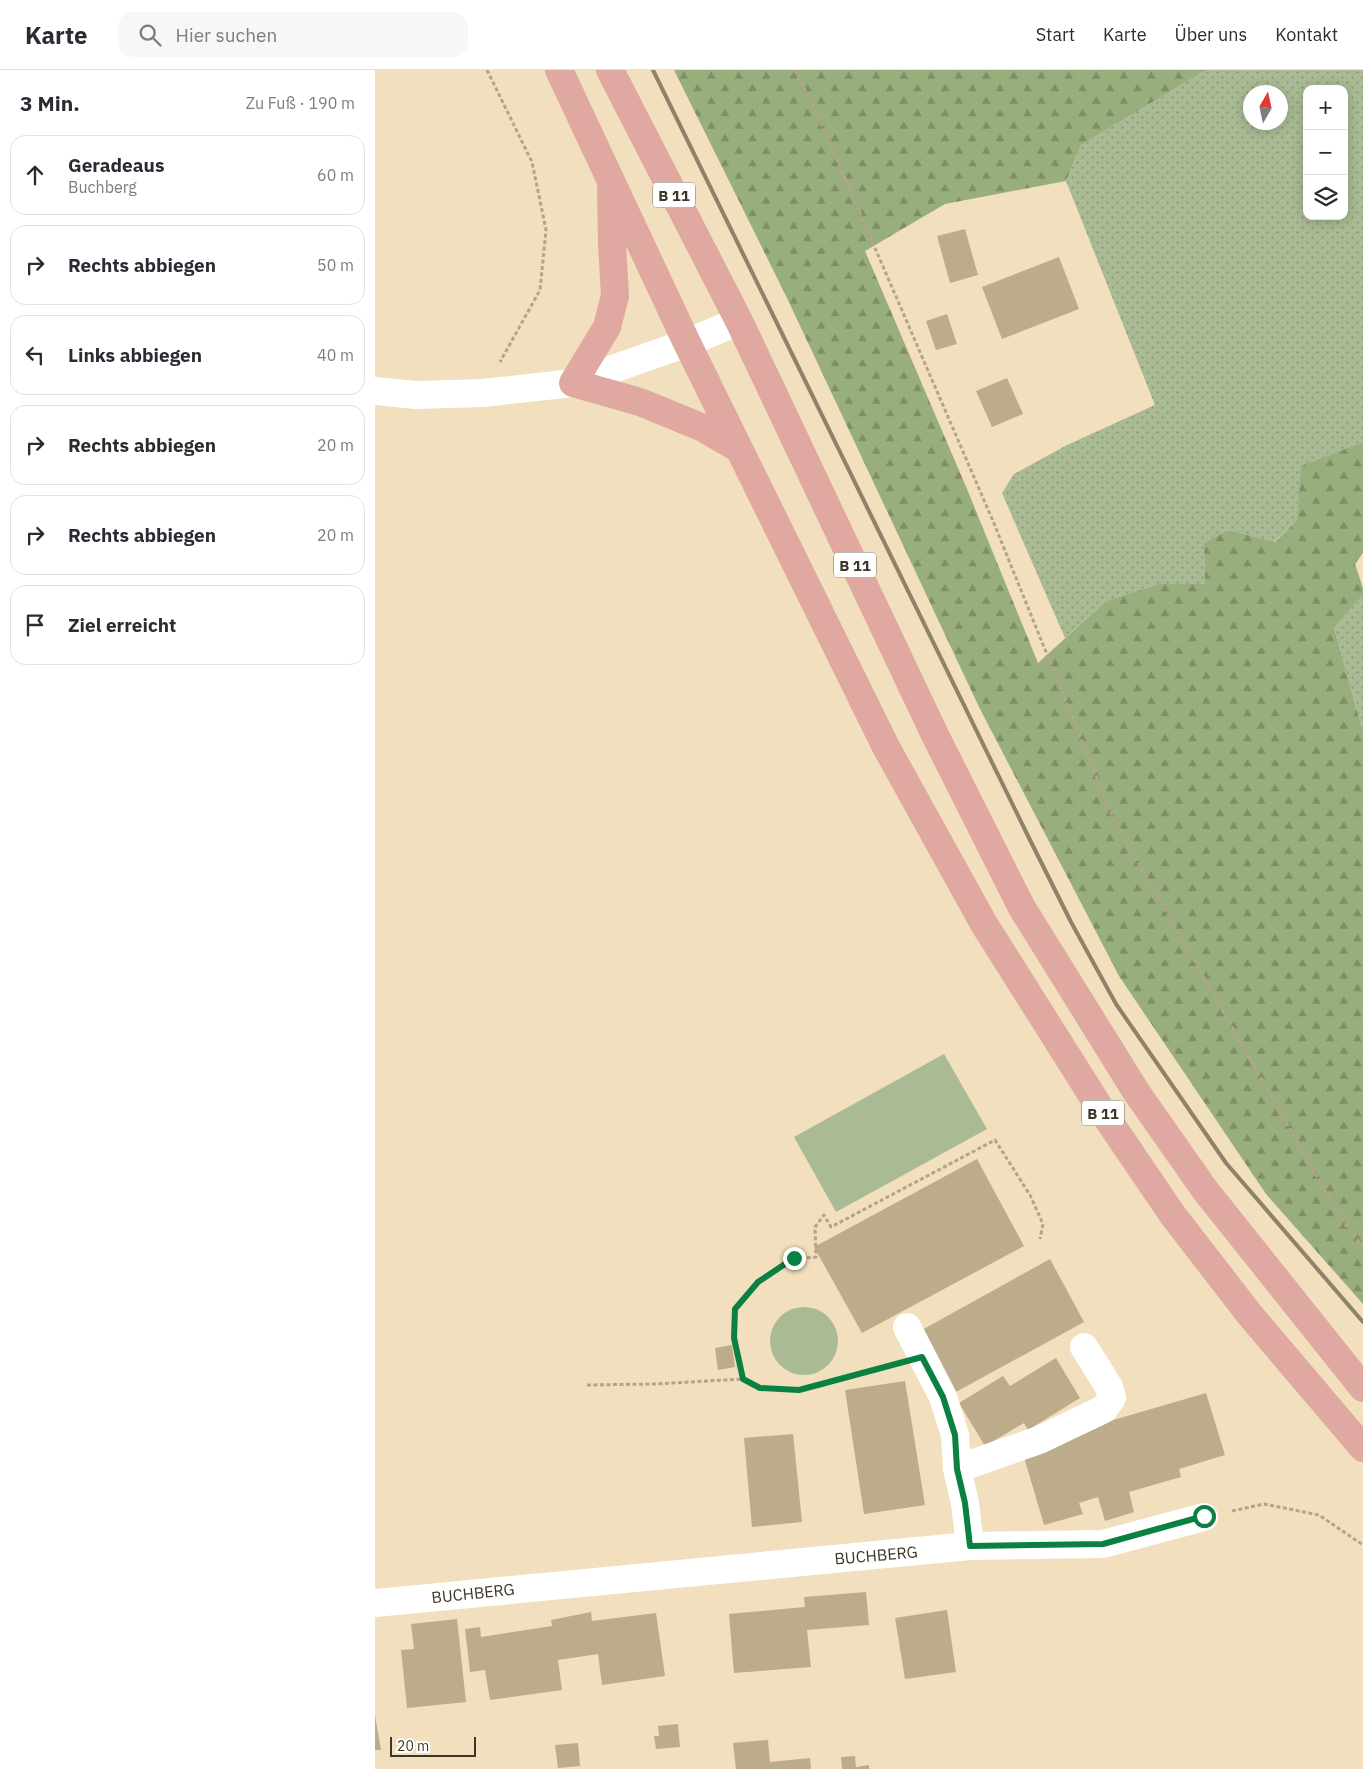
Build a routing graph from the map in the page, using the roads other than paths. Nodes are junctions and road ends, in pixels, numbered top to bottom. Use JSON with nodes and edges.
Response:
{"nodes":[{"id":1,"x":559,"y":70,"type":"edge"},
{"id":2,"x":610,"y":70,"type":"edge"},
{"id":3,"x":611,"y":179,"type":"junction"},
{"id":4,"x":739,"y":321,"type":"junction"},
{"id":5,"x":687,"y":343,"type":"junction"},
{"id":6,"x":573,"y":383,"type":"junction"},
{"id":7,"x":375,"y":392,"type":"edge"},
{"id":8,"x":739,"y":449,"type":"junction"},
{"id":9,"x":907,"y":1327,"type":"dead end"},
{"id":10,"x":1084,"y":1346,"type":"dead end"},
{"id":11,"x":1363,"y":1388,"type":"edge"},
{"id":12,"x":1363,"y":1448,"type":"edge"},
{"id":13,"x":957,"y":1469,"type":"junction"},
{"id":14,"x":1204,"y":1516,"type":"road end"},
{"id":15,"x":970,"y":1546,"type":"junction"},
{"id":16,"x":375,"y":1603,"type":"edge"}],
"edges":[{"from":1,"to":3,"type":"main road","number":"B 11"},
{"from":2,"to":4,"type":"main road","number":"B 11"},
{"from":3,"to":5,"type":"main road","number":"B 11"},
{"from":3,"to":6,"type":"main road"},
{"from":4,"to":5,"type":"street"},
{"from":4,"to":11,"type":"main road","number":"B 11"},
{"from":5,"to":6,"type":"street"},
{"from":5,"to":8,"type":"main road","number":"B 11"},
{"from":6,"to":7,"type":"street"},
{"from":6,"to":8,"type":"main road"},
{"from":8,"to":12,"type":"main road","number":"B 11"},
{"from":9,"to":13,"type":"street"},
{"from":10,"to":13,"type":"street"},
{"from":13,"to":15,"type":"street"},
{"from":14,"to":15,"type":"street","name":"BUCHBERG"},
{"from":15,"to":16,"type":"street","name":"BUCHBERG"}]}
